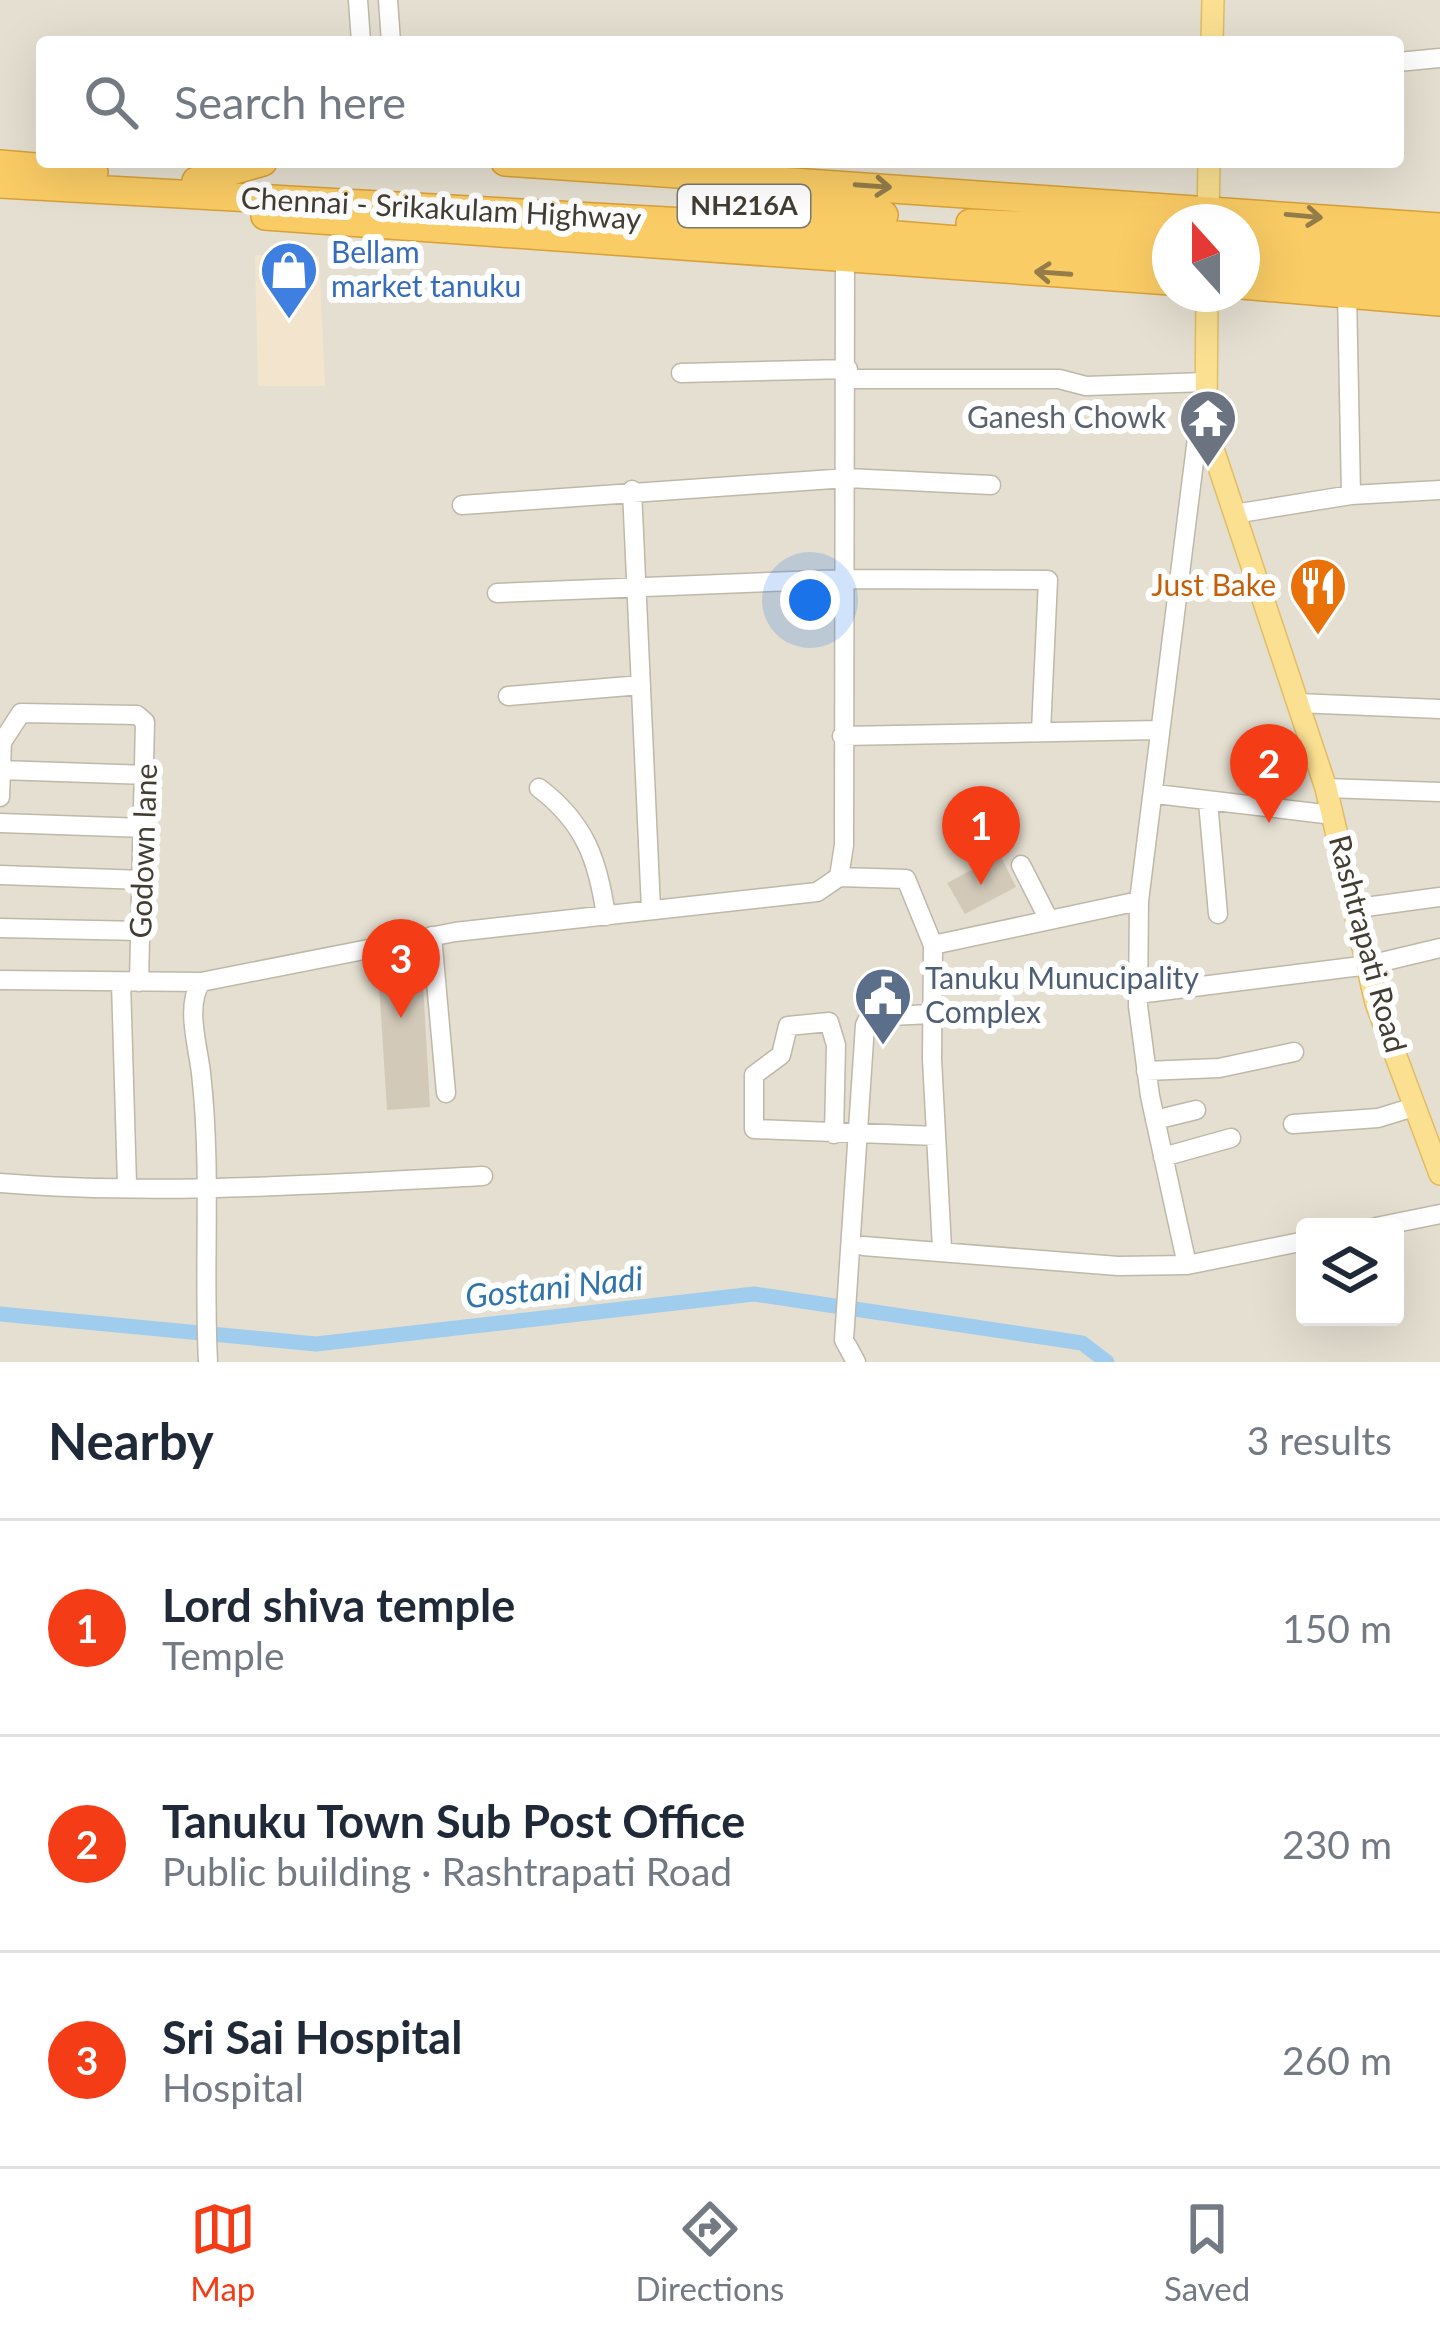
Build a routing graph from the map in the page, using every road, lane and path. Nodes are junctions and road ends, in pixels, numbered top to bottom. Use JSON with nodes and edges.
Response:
{"nodes":[{"id":1,"x":358,"y":0,"type":"edge"},
{"id":2,"x":388,"y":0,"type":"edge"},
{"id":3,"x":1213,"y":0,"type":"edge"},
{"id":4,"x":361,"y":36,"type":"edge"},
{"id":5,"x":391,"y":36,"type":"edge"},
{"id":6,"x":1212,"y":36,"type":"edge"},
{"id":7,"x":1440,"y":58,"type":"edge"},
{"id":8,"x":1404,"y":61,"type":"edge"},
{"id":9,"x":0,"y":164,"type":"edge"},
{"id":10,"x":248,"y":168,"type":"edge"},
{"id":11,"x":585,"y":168,"type":"edge"},
{"id":12,"x":1209,"y":168,"type":"edge"},
{"id":13,"x":0,"y":184,"type":"edge"},
{"id":14,"x":196,"y":189,"type":"junction"},
{"id":15,"x":1209,"y":204,"type":"edge"},
{"id":16,"x":1152,"y":211,"type":"edge"},
{"id":17,"x":1260,"y":218,"type":"edge"},
{"id":18,"x":1440,"y":227,"type":"edge"},
{"id":19,"x":1152,"y":235,"type":"edge"},
{"id":20,"x":1127,"y":241,"type":"junction"},
{"id":21,"x":1260,"y":244,"type":"edge"},
{"id":22,"x":1152,"y":250,"type":"edge"},
{"id":23,"x":1440,"y":253,"type":"edge"},
{"id":24,"x":1288,"y":254,"type":"junction"},
{"id":25,"x":1260,"y":259,"type":"edge"},
{"id":26,"x":845,"y":260,"type":"junction"},
{"id":27,"x":1440,"y":278,"type":"edge"},
{"id":28,"x":1152,"y":280,"type":"edge"},
{"id":29,"x":1260,"y":286,"type":"edge"},
{"id":30,"x":1347,"y":292,"type":"junction"},
{"id":31,"x":1440,"y":302,"type":"edge"},
{"id":32,"x":1207,"y":312,"type":"edge"},
{"id":33,"x":682,"y":373,"type":"dead end"},
{"id":34,"x":847,"y":374,"type":"junction"},
{"id":35,"x":1207,"y":382,"type":"junction"},
{"id":36,"x":1206,"y":415,"type":"junction"},
{"id":37,"x":847,"y":478,"type":"junction"},
{"id":38,"x":992,"y":485,"type":"dead end"},
{"id":39,"x":632,"y":490,"type":"junction"},
{"id":40,"x":1440,"y":490,"type":"edge"},
{"id":41,"x":1351,"y":495,"type":"junction"},
{"id":42,"x":462,"y":505,"type":"dead end"},
{"id":43,"x":1234,"y":514,"type":"junction"},
{"id":44,"x":842,"y":579,"type":"junction"},
{"id":45,"x":637,"y":584,"type":"junction"},
{"id":46,"x":497,"y":593,"type":"dead end"},
{"id":47,"x":641,"y":685,"type":"junction"},
{"id":48,"x":508,"y":696,"type":"dead end"},
{"id":49,"x":1297,"y":703,"type":"junction"},
{"id":50,"x":1440,"y":710,"type":"edge"},
{"id":51,"x":1041,"y":730,"type":"junction"},
{"id":52,"x":1160,"y":730,"type":"junction"},
{"id":53,"x":842,"y":736,"type":"junction"},
{"id":54,"x":1,"y":770,"type":"edge"},
{"id":55,"x":148,"y":775,"type":"junction"},
{"id":56,"x":539,"y":788,"type":"dead end"},
{"id":57,"x":1326,"y":788,"type":"junction"},
{"id":58,"x":1440,"y":792,"type":"edge"},
{"id":59,"x":1156,"y":794,"type":"junction"},
{"id":60,"x":0,"y":797,"type":"edge"},
{"id":61,"x":1208,"y":802,"type":"junction"},
{"id":62,"x":1333,"y":815,"type":"junction"},
{"id":63,"x":0,"y":823,"type":"edge"},
{"id":64,"x":145,"y":828,"type":"junction"},
{"id":65,"x":1021,"y":866,"type":"dead end"},
{"id":66,"x":0,"y":875,"type":"edge"},
{"id":67,"x":839,"y":877,"type":"junction"},
{"id":68,"x":143,"y":880,"type":"junction"},
{"id":69,"x":1440,"y":897,"type":"edge"},
{"id":70,"x":1139,"y":901,"type":"junction"},
{"id":71,"x":651,"y":908,"type":"junction"},
{"id":72,"x":1358,"y":908,"type":"junction"},
{"id":73,"x":1218,"y":914,"type":"dead end"},
{"id":74,"x":606,"y":916,"type":"junction"},
{"id":75,"x":1049,"y":920,"type":"junction"},
{"id":76,"x":0,"y":928,"type":"edge"},
{"id":77,"x":141,"y":931,"type":"junction"},
{"id":78,"x":432,"y":936,"type":"junction"},
{"id":79,"x":409,"y":940,"type":"junction"},
{"id":80,"x":933,"y":945,"type":"junction"},
{"id":81,"x":1440,"y":948,"type":"edge"},
{"id":82,"x":1369,"y":965,"type":"junction"},
{"id":83,"x":435,"y":969,"type":"junction"},
{"id":84,"x":0,"y":980,"type":"edge"},
{"id":85,"x":130,"y":982,"type":"junction"},
{"id":86,"x":201,"y":982,"type":"junction"},
{"id":87,"x":1138,"y":994,"type":"junction"},
{"id":88,"x":932,"y":1014,"type":"junction"},
{"id":89,"x":1294,"y":1052,"type":"dead end"},
{"id":90,"x":1147,"y":1071,"type":"junction"},
{"id":91,"x":446,"y":1093,"type":"dead end"},
{"id":92,"x":1414,"y":1107,"type":"junction"},
{"id":93,"x":1196,"y":1110,"type":"dead end"},
{"id":94,"x":1155,"y":1120,"type":"junction"},
{"id":95,"x":1293,"y":1124,"type":"dead end"},
{"id":96,"x":860,"y":1134,"type":"junction"},
{"id":97,"x":833,"y":1135,"type":"junction"},
{"id":98,"x":936,"y":1136,"type":"junction"},
{"id":99,"x":1232,"y":1138,"type":"dead end"},
{"id":100,"x":1163,"y":1157,"type":"junction"},
{"id":101,"x":1440,"y":1174,"type":"edge"},
{"id":102,"x":483,"y":1176,"type":"dead end"},
{"id":103,"x":0,"y":1183,"type":"edge"},
{"id":104,"x":127,"y":1185,"type":"junction"},
{"id":105,"x":210,"y":1190,"type":"junction"},
{"id":106,"x":1440,"y":1214,"type":"edge"},
{"id":107,"x":1404,"y":1221,"type":"edge"},
{"id":108,"x":1296,"y":1243,"type":"edge"},
{"id":109,"x":942,"y":1248,"type":"junction"},
{"id":110,"x":855,"y":1249,"type":"junction"},
{"id":111,"x":1187,"y":1265,"type":"junction"},
{"id":112,"x":208,"y":1362,"type":"edge"},
{"id":113,"x":856,"y":1362,"type":"edge"}],
"edges":[{"from":1,"to":4,"type":"street"},
{"from":2,"to":5,"type":"street"},
{"from":3,"to":6,"type":"main road"},
{"from":7,"to":8,"type":"street"},
{"from":9,"to":14,"type":"highway","number":"NH216A"},
{"from":10,"to":14,"type":"highway"},
{"from":11,"to":16,"type":"highway","one_way":true},
{"from":12,"to":15,"type":"main road"},
{"from":13,"to":14,"type":"highway","name":"Chennai - Srikakulam Highway","number":"NH216A"},
{"from":14,"to":20,"type":"highway","name":"Chennai - Srikakulam Highway","number":"NH216A"},
{"from":14,"to":26,"type":"highway"},
{"from":17,"to":18,"type":"highway","one_way":true},
{"from":19,"to":20,"type":"highway","number":"NH216A"},
{"from":20,"to":22,"type":"highway","name":"Chennai - Srikakulam Highway","number":"NH216A"},
{"from":21,"to":24,"type":"highway"},
{"from":23,"to":24,"type":"highway"},
{"from":24,"to":25,"type":"highway"},
{"from":24,"to":27,"type":"highway"},
{"from":28,"to":26,"type":"highway","one_way":true},
{"from":26,"to":34,"type":"street"},
{"from":29,"to":30,"type":"highway"},
{"from":30,"to":31,"type":"highway"},
{"from":30,"to":41,"type":"street"},
{"from":32,"to":35,"type":"main road","name":"Rashtrapati Road"},
{"from":33,"to":34,"type":"street"},
{"from":34,"to":35,"type":"street"},
{"from":34,"to":37,"type":"street"},
{"from":35,"to":36,"type":"main road","name":"Rashtrapati Road"},
{"from":36,"to":43,"type":"main road","name":"Rashtrapati Road"},
{"from":36,"to":52,"type":"street"},
{"from":37,"to":38,"type":"street"},
{"from":37,"to":39,"type":"street"},
{"from":37,"to":44,"type":"street"},
{"from":39,"to":42,"type":"street"},
{"from":39,"to":45,"type":"street"},
{"from":40,"to":41,"type":"street"},
{"from":41,"to":43,"type":"street"},
{"from":43,"to":49,"type":"main road","name":"Rashtrapati Road"},
{"from":44,"to":45,"type":"street"},
{"from":44,"to":51,"type":"street"},
{"from":44,"to":53,"type":"street"},
{"from":45,"to":46,"type":"street"},
{"from":45,"to":47,"type":"street"},
{"from":47,"to":48,"type":"street"},
{"from":47,"to":71,"type":"street"},
{"from":49,"to":50,"type":"street"},
{"from":49,"to":57,"type":"main road","name":"Rashtrapati Road"},
{"from":51,"to":52,"type":"street"},
{"from":51,"to":53,"type":"street"},
{"from":52,"to":59,"type":"street"},
{"from":53,"to":67,"type":"street"},
{"from":54,"to":55,"type":"street"},
{"from":54,"to":55,"type":"street","name":"Godown lane"},
{"from":54,"to":60,"type":"street","name":"Godown lane"},
{"from":55,"to":64,"type":"street","name":"Godown lane"},
{"from":56,"to":74,"type":"street"},
{"from":57,"to":58,"type":"street"},
{"from":57,"to":62,"type":"main road","name":"Rashtrapati Road"},
{"from":59,"to":61,"type":"street"},
{"from":59,"to":70,"type":"street"},
{"from":61,"to":62,"type":"street"},
{"from":61,"to":73,"type":"street"},
{"from":62,"to":72,"type":"main road","name":"Rashtrapati Road"},
{"from":63,"to":64,"type":"street"},
{"from":64,"to":68,"type":"street","name":"Godown lane"},
{"from":65,"to":75,"type":"street"},
{"from":66,"to":68,"type":"street"},
{"from":67,"to":71,"type":"street"},
{"from":67,"to":80,"type":"street"},
{"from":68,"to":77,"type":"street","name":"Godown lane"},
{"from":69,"to":72,"type":"street"},
{"from":70,"to":75,"type":"street"},
{"from":70,"to":87,"type":"street"},
{"from":71,"to":74,"type":"street"},
{"from":72,"to":82,"type":"main road","name":"Rashtrapati Road"},
{"from":74,"to":78,"type":"street"},
{"from":75,"to":80,"type":"street"},
{"from":76,"to":77,"type":"street"},
{"from":77,"to":85,"type":"street","name":"Godown lane"},
{"from":78,"to":79,"type":"street"},
{"from":78,"to":83,"type":"street"},
{"from":79,"to":83,"type":"street"},
{"from":79,"to":86,"type":"street"},
{"from":80,"to":88,"type":"street"},
{"from":81,"to":82,"type":"street"},
{"from":82,"to":87,"type":"street"},
{"from":82,"to":92,"type":"main road","name":"Rashtrapati Road"},
{"from":83,"to":91,"type":"street"},
{"from":84,"to":85,"type":"street"},
{"from":85,"to":86,"type":"street"},
{"from":85,"to":104,"type":"street","name":"Godown lane"},
{"from":86,"to":105,"type":"street"},
{"from":87,"to":90,"type":"street"},
{"from":88,"to":96,"type":"street"},
{"from":88,"to":98,"type":"street"},
{"from":89,"to":90,"type":"street"},
{"from":90,"to":94,"type":"street"},
{"from":92,"to":95,"type":"street"},
{"from":92,"to":101,"type":"main road","name":"Rashtrapati Road"},
{"from":93,"to":94,"type":"street"},
{"from":94,"to":100,"type":"street"},
{"from":96,"to":97,"type":"street"},
{"from":96,"to":98,"type":"street"},
{"from":96,"to":110,"type":"street"},
{"from":97,"to":97,"type":"street"},
{"from":98,"to":109,"type":"street"},
{"from":99,"to":100,"type":"street"},
{"from":100,"to":111,"type":"street"},
{"from":102,"to":105,"type":"street"},
{"from":103,"to":104,"type":"street"},
{"from":104,"to":105,"type":"street"},
{"from":105,"to":112,"type":"street"},
{"from":106,"to":107,"type":"street"},
{"from":108,"to":111,"type":"street"},
{"from":109,"to":110,"type":"street"},
{"from":109,"to":111,"type":"street"},
{"from":110,"to":113,"type":"street"}]}
